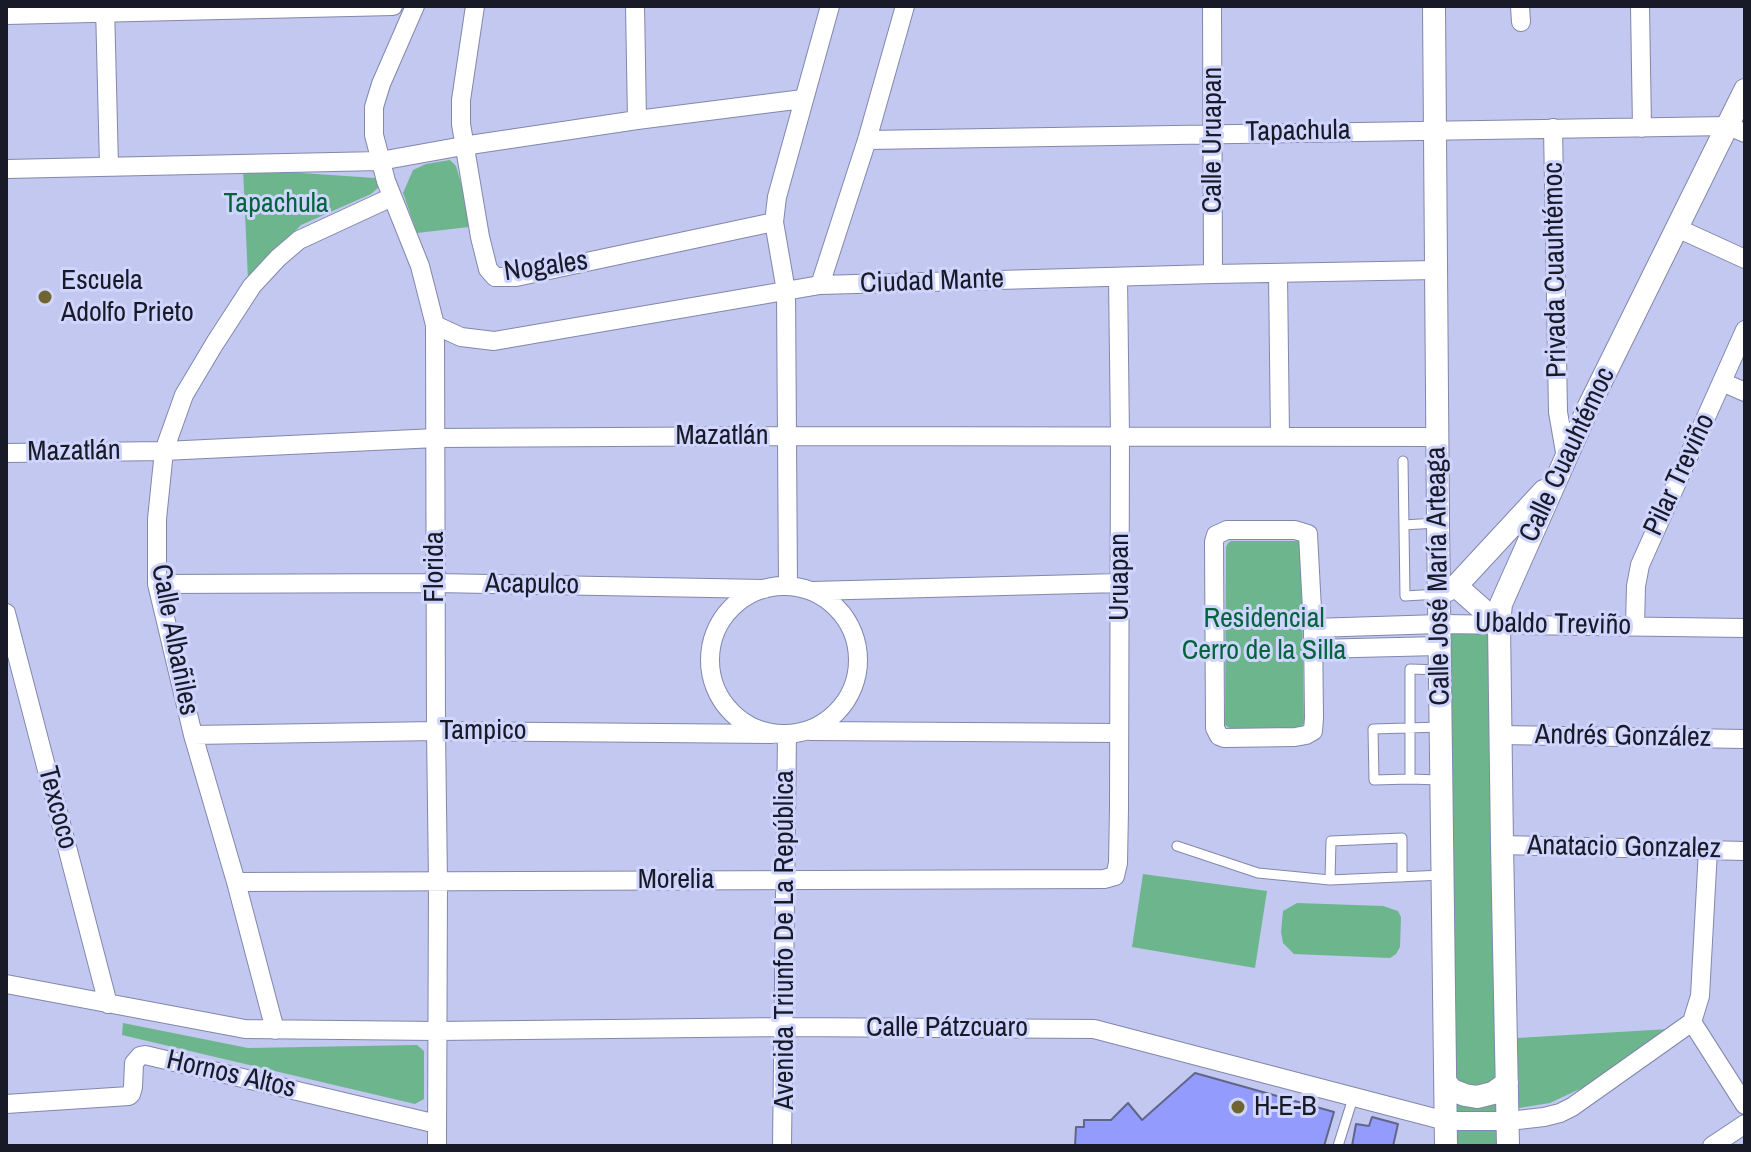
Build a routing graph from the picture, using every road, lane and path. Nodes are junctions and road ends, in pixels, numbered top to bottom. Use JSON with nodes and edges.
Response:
{"nodes":[{"id":1,"x":393,"y":6,"type":"edge"},
{"id":2,"x":415,"y":6,"type":"edge"},
{"id":3,"x":475,"y":6,"type":"edge"},
{"id":4,"x":635,"y":6,"type":"edge"},
{"id":5,"x":830,"y":6,"type":"edge"},
{"id":6,"x":905,"y":6,"type":"edge"},
{"id":7,"x":1212,"y":6,"type":"edge"},
{"id":8,"x":1434,"y":6,"type":"edge"},
{"id":9,"x":1640,"y":6,"type":"edge"},
{"id":10,"x":105,"y":10,"type":"edge"},
{"id":11,"x":6,"y":15,"type":"edge"},
{"id":12,"x":1745,"y":90,"type":"edge"},
{"id":13,"x":803,"y":99,"type":"junction"},
{"id":14,"x":637,"y":120,"type":"junction"},
{"id":15,"x":1553,"y":128,"type":"junction"},
{"id":16,"x":1642,"y":128,"type":"junction"},
{"id":17,"x":1736,"y":129,"type":"edge"},
{"id":18,"x":1435,"y":130,"type":"junction"},
{"id":19,"x":1212,"y":133,"type":"junction"},
{"id":20,"x":867,"y":140,"type":"junction"},
{"id":21,"x":463,"y":146,"type":"junction"},
{"id":22,"x":380,"y":161,"type":"junction"},
{"id":23,"x":109,"y":167,"type":"junction"},
{"id":24,"x":6,"y":169,"type":"edge"},
{"id":25,"x":392,"y":197,"type":"junction"},
{"id":26,"x":774,"y":222,"type":"junction"},
{"id":27,"x":1677,"y":228,"type":"junction"},
{"id":28,"x":1745,"y":259,"type":"edge"},
{"id":29,"x":1436,"y":270,"type":"junction"},
{"id":30,"x":1213,"y":274,"type":"junction"},
{"id":31,"x":1278,"y":274,"type":"junction"},
{"id":32,"x":1118,"y":277,"type":"junction"},
{"id":33,"x":820,"y":285,"type":"junction"},
{"id":34,"x":786,"y":291,"type":"junction"},
{"id":35,"x":435,"y":325,"type":"junction"},
{"id":36,"x":1745,"y":330,"type":"edge"},
{"id":37,"x":1722,"y":382,"type":"junction"},
{"id":38,"x":1745,"y":392,"type":"edge"},
{"id":39,"x":788,"y":436,"type":"junction"},
{"id":40,"x":1120,"y":437,"type":"junction"},
{"id":41,"x":1280,"y":437,"type":"junction"},
{"id":42,"x":1437,"y":437,"type":"junction"},
{"id":43,"x":436,"y":438,"type":"junction"},
{"id":44,"x":164,"y":451,"type":"junction"},
{"id":45,"x":6,"y":453,"type":"edge"},
{"id":46,"x":1403,"y":461,"type":"dead end"},
{"id":47,"x":1562,"y":467,"type":"junction"},
{"id":48,"x":1438,"y":523,"type":"junction"},
{"id":49,"x":1404,"y":525,"type":"junction"},
{"id":50,"x":435,"y":583,"type":"junction"},
{"id":51,"x":1120,"y":583,"type":"junction"},
{"id":52,"x":157,"y":584,"type":"junction"},
{"id":53,"x":788,"y":586,"type":"junction"},
{"id":54,"x":764,"y":589,"type":"junction"},
{"id":55,"x":1447,"y":590,"type":"junction"},
{"id":56,"x":812,"y":591,"type":"junction"},
{"id":57,"x":6,"y":613,"type":"edge"},
{"id":58,"x":1499,"y":624,"type":"junction"},
{"id":59,"x":1635,"y":626,"type":"junction"},
{"id":60,"x":1313,"y":628,"type":"junction"},
{"id":61,"x":1745,"y":628,"type":"edge"},
{"id":62,"x":1440,"y":635,"type":"junction"},
{"id":63,"x":1314,"y":649,"type":"junction"},
{"id":64,"x":1440,"y":670,"type":"junction"},
{"id":65,"x":1441,"y":727,"type":"junction"},
{"id":66,"x":1410,"y":728,"type":"junction"},
{"id":67,"x":436,"y":731,"type":"junction"},
{"id":68,"x":807,"y":731,"type":"junction"},
{"id":69,"x":1119,"y":733,"type":"junction"},
{"id":70,"x":779,"y":734,"type":"junction"},
{"id":71,"x":193,"y":735,"type":"junction"},
{"id":72,"x":1501,"y":735,"type":"junction"},
{"id":73,"x":1745,"y":739,"type":"edge"},
{"id":74,"x":1410,"y":779,"type":"junction"},
{"id":75,"x":1442,"y":780,"type":"junction"},
{"id":76,"x":1502,"y":845,"type":"junction"},
{"id":77,"x":1177,"y":846,"type":"dead end"},
{"id":78,"x":1708,"y":850,"type":"junction"},
{"id":79,"x":1745,"y":851,"type":"edge"},
{"id":80,"x":1443,"y":875,"type":"junction"},
{"id":81,"x":1115,"y":876,"type":"joint"},
{"id":82,"x":1402,"y":877,"type":"junction"},
{"id":83,"x":785,"y":880,"type":"junction"},
{"id":84,"x":1330,"y":880,"type":"junction"},
{"id":85,"x":236,"y":882,"type":"junction"},
{"id":86,"x":438,"y":882,"type":"junction"},
{"id":87,"x":6,"y":984,"type":"edge"},
{"id":88,"x":108,"y":1004,"type":"junction"},
{"id":89,"x":1692,"y":1022,"type":"junction"},
{"id":90,"x":785,"y":1027,"type":"junction"},
{"id":91,"x":275,"y":1030,"type":"junction"},
{"id":92,"x":437,"y":1031,"type":"junction"},
{"id":93,"x":1446,"y":1083,"type":"junction"},
{"id":94,"x":1507,"y":1083,"type":"junction"},
{"id":95,"x":1353,"y":1098,"type":"junction"},
{"id":96,"x":6,"y":1104,"type":"edge"},
{"id":97,"x":1745,"y":1105,"type":"edge"},
{"id":98,"x":1446,"y":1121,"type":"junction"},
{"id":99,"x":1509,"y":1121,"type":"junction"},
{"id":100,"x":437,"y":1124,"type":"junction"},
{"id":101,"x":1745,"y":1124,"type":"edge"},
{"id":102,"x":437,"y":1146,"type":"edge"},
{"id":103,"x":782,"y":1146,"type":"edge"},
{"id":104,"x":1338,"y":1146,"type":"edge"},
{"id":105,"x":1446,"y":1146,"type":"edge"},
{"id":106,"x":1508,"y":1146,"type":"edge"},
{"id":107,"x":1712,"y":1146,"type":"edge"}],
"edges":[{"from":1,"to":10,"type":"street"},
{"from":2,"to":22,"type":"street","name":"Florida"},
{"from":3,"to":21,"type":"street","name":"Nogales"},
{"from":4,"to":14,"type":"street"},
{"from":5,"to":13,"type":"street"},
{"from":6,"to":20,"type":"street"},
{"from":7,"to":19,"type":"street","name":"Calle Uruapan"},
{"from":8,"to":18,"type":"street","name":"Calle José María Arteaga"},
{"from":9,"to":16,"type":"street"},
{"from":10,"to":11,"type":"street"},
{"from":10,"to":23,"type":"street"},
{"from":12,"to":17,"type":"street","name":"Calle Cuauhtémoc"},
{"from":13,"to":14,"type":"street"},
{"from":13,"to":26,"type":"street"},
{"from":14,"to":21,"type":"street"},
{"from":15,"to":16,"type":"street","name":"Tapachula"},
{"from":15,"to":18,"type":"street","name":"Tapachula"},
{"from":15,"to":47,"type":"street","name":"Privada Cuauhtémoc"},
{"from":16,"to":17,"type":"street","name":"Tapachula"},
{"from":17,"to":27,"type":"street","name":"Calle Cuauhtémoc"},
{"from":18,"to":19,"type":"street","name":"Tapachula"},
{"from":18,"to":29,"type":"street","name":"Calle José María Arteaga"},
{"from":19,"to":20,"type":"street","name":"Tapachula"},
{"from":19,"to":30,"type":"street","name":"Calle Uruapan"},
{"from":20,"to":33,"type":"street"},
{"from":21,"to":22,"type":"street"},
{"from":21,"to":26,"type":"street","name":"Nogales"},
{"from":22,"to":23,"type":"street"},
{"from":22,"to":25,"type":"street","name":"Florida"},
{"from":23,"to":24,"type":"street"},
{"from":25,"to":35,"type":"street","name":"Florida"},
{"from":25,"to":44,"type":"street","name":"Calle Albañiles"},
{"from":26,"to":34,"type":"street"},
{"from":27,"to":28,"type":"street"},
{"from":27,"to":47,"type":"street","name":"Calle Cuauhtémoc"},
{"from":29,"to":31,"type":"street","name":"Ciudad Mante"},
{"from":29,"to":42,"type":"street","name":"Calle José María Arteaga"},
{"from":30,"to":31,"type":"street","name":"Ciudad Mante"},
{"from":30,"to":32,"type":"street","name":"Ciudad Mante"},
{"from":31,"to":41,"type":"street"},
{"from":32,"to":33,"type":"street","name":"Ciudad Mante"},
{"from":32,"to":40,"type":"street","name":"Uruapan"},
{"from":33,"to":34,"type":"street","name":"Ciudad Mante"},
{"from":34,"to":35,"type":"street","name":"Ciudad Mante"},
{"from":34,"to":39,"type":"street"},
{"from":35,"to":43,"type":"street","name":"Florida"},
{"from":36,"to":37,"type":"street","name":"Pilar Treviño"},
{"from":37,"to":38,"type":"street"},
{"from":37,"to":59,"type":"street","name":"Pilar Treviño"},
{"from":39,"to":40,"type":"street","name":"Mazatlán"},
{"from":39,"to":43,"type":"street","name":"Mazatlán"},
{"from":39,"to":53,"type":"street"},
{"from":40,"to":41,"type":"street","name":"Mazatlán"},
{"from":40,"to":51,"type":"street","name":"Uruapan"},
{"from":41,"to":42,"type":"street","name":"Mazatlán"},
{"from":42,"to":48,"type":"street","name":"Calle José María Arteaga"},
{"from":43,"to":44,"type":"street","name":"Mazatlán"},
{"from":43,"to":50,"type":"street","name":"Florida"},
{"from":44,"to":45,"type":"street","name":"Mazatlán"},
{"from":44,"to":52,"type":"street","name":"Calle Albañiles"},
{"from":46,"to":49,"type":"lane"},
{"from":47,"to":55,"type":"street"},
{"from":47,"to":58,"type":"street","name":"Calle Cuauhtémoc"},
{"from":48,"to":49,"type":"lane"},
{"from":48,"to":55,"type":"street","name":"Calle José María Arteaga"},
{"from":49,"to":55,"type":"lane"},
{"from":50,"to":52,"type":"street","name":"Acapulco"},
{"from":50,"to":54,"type":"street","name":"Acapulco"},
{"from":50,"to":67,"type":"street","name":"Florida"},
{"from":51,"to":56,"type":"street"},
{"from":51,"to":69,"type":"street","name":"Uruapan"},
{"from":52,"to":71,"type":"street","name":"Calle Albañiles"},
{"from":53,"to":54,"type":"street"},
{"from":53,"to":56,"type":"street"},
{"from":54,"to":70,"type":"street"},
{"from":55,"to":58,"type":"street"},
{"from":55,"to":62,"type":"street","name":"Calle José María Arteaga"},
{"from":56,"to":68,"type":"street"},
{"from":57,"to":88,"type":"street","name":"Texcoco"},
{"from":58,"to":59,"type":"street","name":"Ubaldo Treviño"},
{"from":58,"to":62,"type":"street","name":"Ubaldo Treviño"},
{"from":58,"to":72,"type":"street","name":"Calle Cuauhtémoc"},
{"from":59,"to":61,"type":"street","name":"Ubaldo Treviño"},
{"from":60,"to":62,"type":"street","name":"Ubaldo Treviño"},
{"from":60,"to":63,"type":"street"},
{"from":60,"to":63,"type":"street"},
{"from":62,"to":63,"type":"street","name":"Ubaldo Treviño"},
{"from":62,"to":64,"type":"street","name":"Calle José María Arteaga"},
{"from":64,"to":65,"type":"street","name":"Calle José María Arteaga"},
{"from":64,"to":66,"type":"lane"},
{"from":65,"to":66,"type":"lane"},
{"from":65,"to":75,"type":"street","name":"Calle José María Arteaga"},
{"from":66,"to":74,"type":"lane"},
{"from":66,"to":74,"type":"lane"},
{"from":67,"to":70,"type":"street","name":"Tampico"},
{"from":67,"to":71,"type":"street","name":"Tampico"},
{"from":67,"to":86,"type":"street","name":"Florida"},
{"from":68,"to":69,"type":"street"},
{"from":68,"to":70,"type":"street"},
{"from":69,"to":81,"type":"street","name":"Uruapan"},
{"from":70,"to":83,"type":"street","name":"Avenida Triunfo De La República"},
{"from":71,"to":85,"type":"street","name":"Calle Albañiles"},
{"from":72,"to":73,"type":"street","name":"Andrés González"},
{"from":72,"to":76,"type":"street","name":"Calle Cuauhtémoc"},
{"from":74,"to":75,"type":"lane"},
{"from":75,"to":80,"type":"street","name":"Calle José María Arteaga"},
{"from":76,"to":78,"type":"street","name":"Anatacio Gonzalez"},
{"from":76,"to":94,"type":"street"},
{"from":77,"to":84,"type":"lane"},
{"from":78,"to":79,"type":"street","name":"Anatacio Gonzalez"},
{"from":78,"to":89,"type":"street"},
{"from":80,"to":82,"type":"lane"},
{"from":80,"to":93,"type":"street","name":"Calle José María Arteaga"},
{"from":81,"to":83,"type":"street","name":"Morelia"},
{"from":82,"to":84,"type":"lane"},
{"from":82,"to":84,"type":"lane"},
{"from":83,"to":86,"type":"street","name":"Morelia"},
{"from":83,"to":90,"type":"street","name":"Avenida Triunfo De La República"},
{"from":85,"to":86,"type":"street","name":"Morelia"},
{"from":85,"to":91,"type":"street","name":"Calle Albañiles"},
{"from":86,"to":92,"type":"street","name":"Florida"},
{"from":87,"to":88,"type":"street","name":"Hornos Altos"},
{"from":88,"to":91,"type":"street","name":"Hornos Altos"},
{"from":89,"to":97,"type":"street"},
{"from":89,"to":99,"type":"street","name":"Calle Pátzcuaro"},
{"from":90,"to":92,"type":"street","name":"Calle Pátzcuaro"},
{"from":90,"to":95,"type":"street","name":"Calle Pátzcuaro"},
{"from":90,"to":103,"type":"street","name":"Avenida Triunfo De La República"},
{"from":91,"to":92,"type":"street","name":"Hornos Altos"},
{"from":92,"to":100,"type":"street","name":"Florida"},
{"from":93,"to":94,"type":"street"},
{"from":93,"to":98,"type":"street","name":"Calle José María Arteaga"},
{"from":94,"to":99,"type":"street"},
{"from":95,"to":98,"type":"street","name":"Calle Pátzcuaro"},
{"from":95,"to":104,"type":"lane"},
{"from":96,"to":100,"type":"street","name":"Hornos Altos"},
{"from":98,"to":99,"type":"street","name":"Calle Pátzcuaro"},
{"from":98,"to":105,"type":"street","name":"Calle José María Arteaga"},
{"from":99,"to":106,"type":"street"},
{"from":100,"to":102,"type":"street","name":"Florida"},
{"from":101,"to":107,"type":"street"}]}
